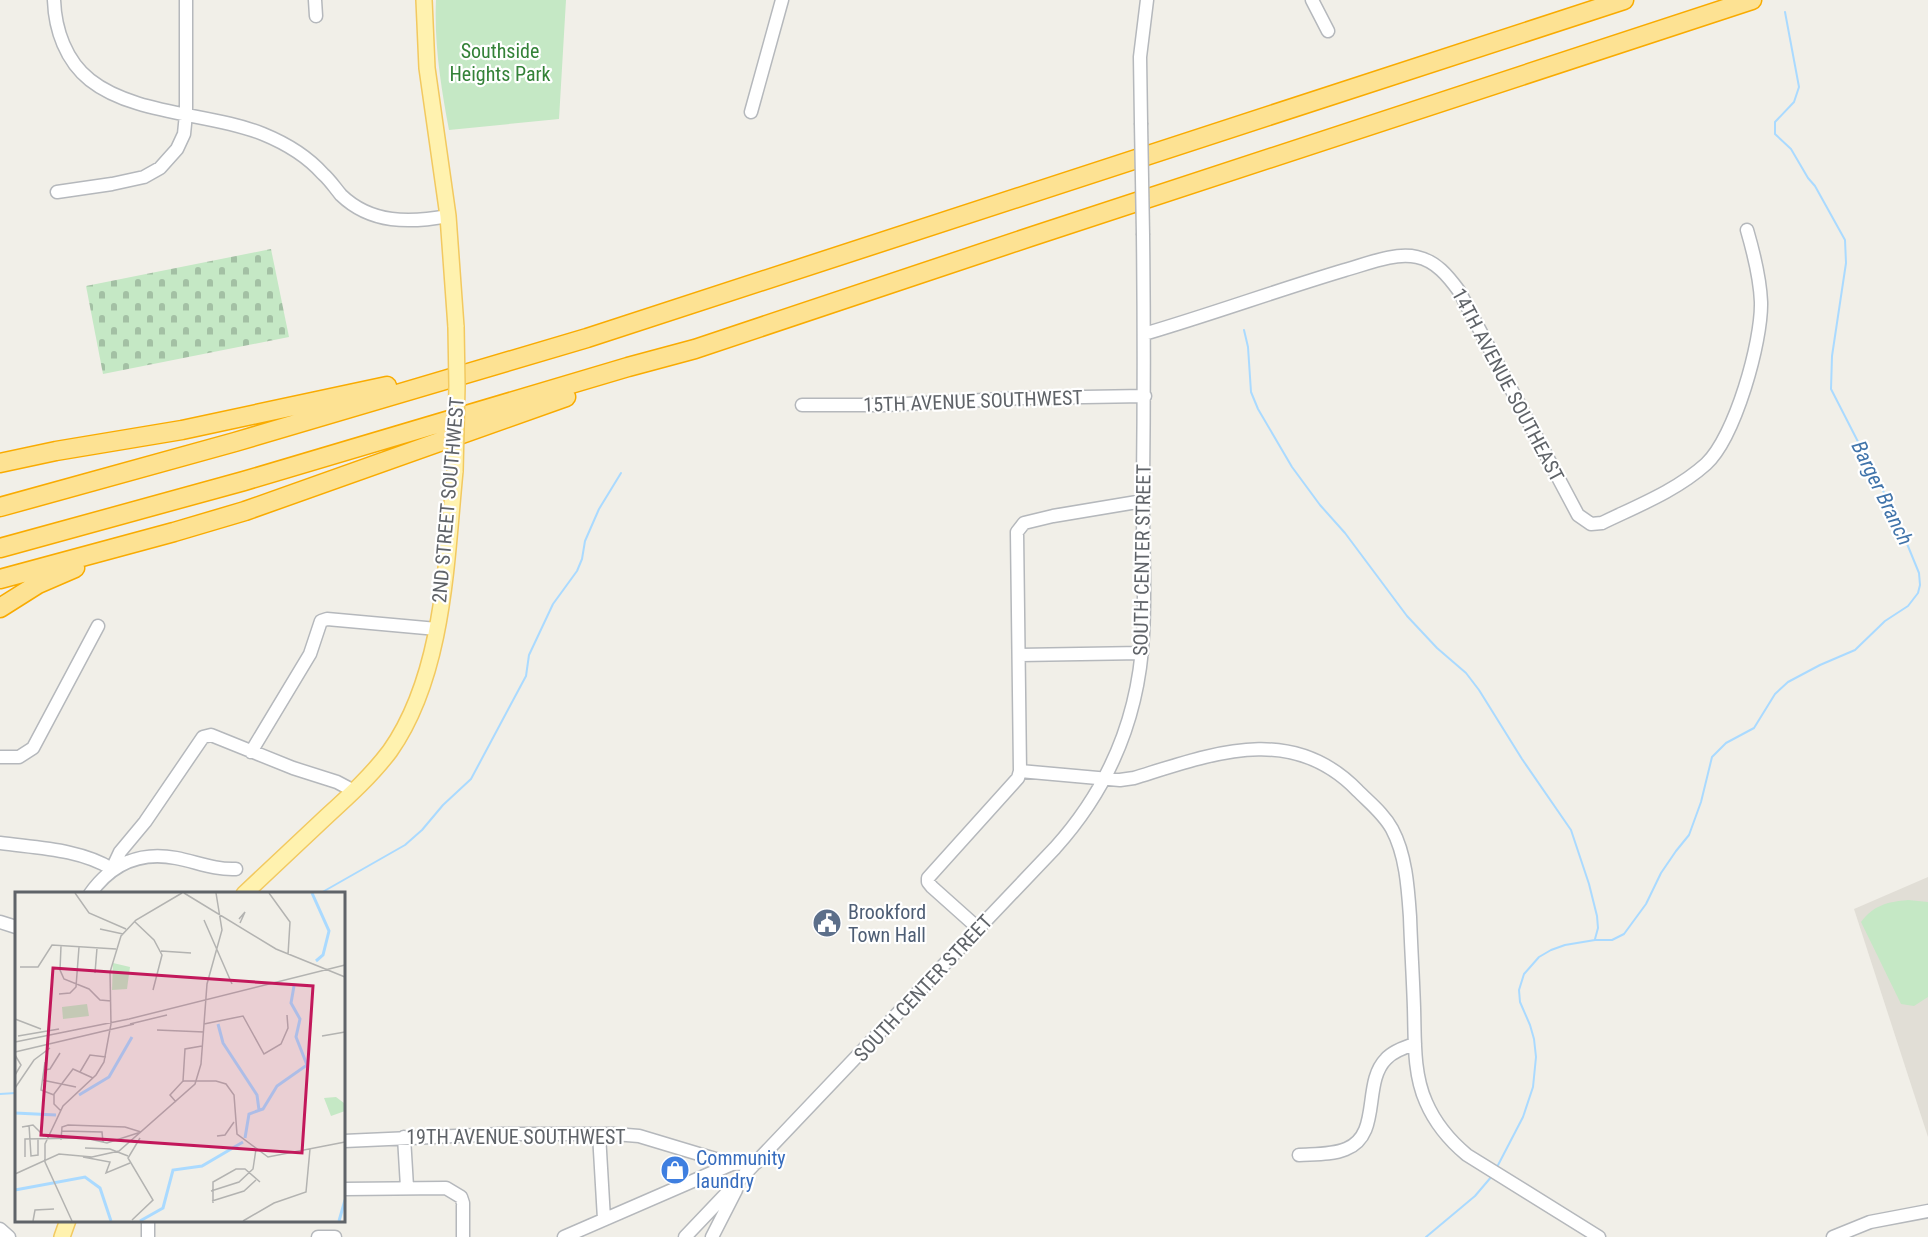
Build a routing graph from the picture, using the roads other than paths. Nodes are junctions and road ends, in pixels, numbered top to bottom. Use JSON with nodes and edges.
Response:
{"nodes":[{"id":1,"x":54,"y":0,"type":"edge"},
{"id":2,"x":186,"y":0,"type":"edge"},
{"id":3,"x":315,"y":0,"type":"edge"},
{"id":4,"x":424,"y":0,"type":"edge"},
{"id":5,"x":782,"y":0,"type":"edge"},
{"id":6,"x":1147,"y":0,"type":"edge"},
{"id":7,"x":1312,"y":0,"type":"edge"},
{"id":8,"x":1624,"y":0,"type":"edge"},
{"id":9,"x":1752,"y":0,"type":"edge"},
{"id":10,"x":316,"y":16,"type":"dead end"},
{"id":11,"x":1328,"y":31,"type":"dead end"},
{"id":12,"x":751,"y":112,"type":"dead end"},
{"id":13,"x":186,"y":114,"type":"junction"},
{"id":14,"x":57,"y":192,"type":"dead end"},
{"id":15,"x":448,"y":216,"type":"junction"},
{"id":16,"x":1747,"y":230,"type":"dead end"},
{"id":17,"x":1144,"y":334,"type":"junction"},
{"id":18,"x":663,"y":358,"type":"junction"},
{"id":19,"x":484,"y":367,"type":"junction"},
{"id":20,"x":1144,"y":396,"type":"junction"},
{"id":21,"x":802,"y":405,"type":"dead end"},
{"id":22,"x":83,"y":447,"type":"junction"},
{"id":23,"x":0,"y":454,"type":"edge"},
{"id":24,"x":0,"y":463,"type":"edge"},
{"id":25,"x":1143,"y":501,"type":"junction"},
{"id":26,"x":0,"y":507,"type":"edge"},
{"id":27,"x":174,"y":532,"type":"junction"},
{"id":28,"x":0,"y":548,"type":"edge"},
{"id":29,"x":0,"y":579,"type":"edge"},
{"id":30,"x":0,"y":608,"type":"edge"},
{"id":31,"x":98,"y":626,"type":"dead end"},
{"id":32,"x":437,"y":628,"type":"junction"},
{"id":33,"x":1142,"y":653,"type":"junction"},
{"id":34,"x":1019,"y":654,"type":"junction"},
{"id":35,"x":251,"y":752,"type":"junction"},
{"id":36,"x":0,"y":758,"type":"edge"},
{"id":37,"x":1020,"y":771,"type":"junction"},
{"id":38,"x":1105,"y":780,"type":"junction"},
{"id":39,"x":354,"y":791,"type":"junction"},
{"id":40,"x":0,"y":843,"type":"edge"},
{"id":41,"x":112,"y":869,"type":"junction"},
{"id":42,"x":236,"y":869,"type":"dead end"},
{"id":43,"x":92,"y":892,"type":"edge"},
{"id":44,"x":246,"y":892,"type":"edge"},
{"id":45,"x":0,"y":922,"type":"edge"},
{"id":46,"x":15,"y":927,"type":"edge"},
{"id":47,"x":980,"y":929,"type":"junction"},
{"id":48,"x":1415,"y":1044,"type":"junction"},
{"id":49,"x":598,"y":1134,"type":"junction"},
{"id":50,"x":404,"y":1137,"type":"junction"},
{"id":51,"x":345,"y":1141,"type":"edge"},
{"id":52,"x":1299,"y":1155,"type":"dead end"},
{"id":53,"x":756,"y":1163,"type":"junction"},
{"id":54,"x":732,"y":1164,"type":"junction"},
{"id":55,"x":738,"y":1182,"type":"junction"},
{"id":56,"x":407,"y":1187,"type":"junction"},
{"id":57,"x":345,"y":1189,"type":"edge"},
{"id":58,"x":1928,"y":1211,"type":"edge"},
{"id":59,"x":604,"y":1220,"type":"junction"},
{"id":60,"x":68,"y":1222,"type":"edge"},
{"id":61,"x":0,"y":1229,"type":"edge"},
{"id":62,"x":1595,"y":1236,"type":"edge"},
{"id":63,"x":9,"y":1237,"type":"edge"},
{"id":64,"x":62,"y":1237,"type":"edge"},
{"id":65,"x":318,"y":1237,"type":"edge"},
{"id":66,"x":335,"y":1237,"type":"edge"},
{"id":67,"x":463,"y":1237,"type":"edge"},
{"id":68,"x":564,"y":1237,"type":"edge"},
{"id":69,"x":685,"y":1237,"type":"edge"},
{"id":70,"x":712,"y":1237,"type":"edge"},
{"id":71,"x":1833,"y":1237,"type":"edge"}],
"edges":[{"from":1,"to":13,"type":"street"},
{"from":2,"to":13,"type":"street"},
{"from":3,"to":10,"type":"street"},
{"from":4,"to":15,"type":"main road","name":"2ND STREET SOUTHWEST"},
{"from":5,"to":12,"type":"street"},
{"from":6,"to":17,"type":"street","name":"SOUTH CENTER STREET","bridge":true},
{"from":7,"to":11,"type":"street"},
{"from":8,"to":19,"type":"highway"},
{"from":9,"to":18,"type":"highway"},
{"from":13,"to":14,"type":"street"},
{"from":13,"to":15,"type":"street"},
{"from":15,"to":32,"type":"main road","name":"2ND STREET SOUTHWEST","bridge":true},
{"from":16,"to":17,"type":"street","name":"14TH AVENUE SOUTHEAST"},
{"from":17,"to":20,"type":"street","name":"SOUTH CENTER STREET"},
{"from":18,"to":27,"type":"highway"},
{"from":18,"to":28,"type":"highway"},
{"from":19,"to":22,"type":"highway"},
{"from":19,"to":26,"type":"highway"},
{"from":20,"to":21,"type":"street","name":"15TH AVENUE SOUTHWEST"},
{"from":20,"to":25,"type":"street","name":"SOUTH CENTER STREET"},
{"from":22,"to":23,"type":"highway"},
{"from":22,"to":24,"type":"highway"},
{"from":25,"to":33,"type":"street","name":"SOUTH CENTER STREET"},
{"from":25,"to":34,"type":"street"},
{"from":27,"to":29,"type":"highway"},
{"from":27,"to":30,"type":"highway"},
{"from":31,"to":36,"type":"street"},
{"from":32,"to":35,"type":"street"},
{"from":32,"to":39,"type":"main road","name":"2ND STREET SOUTHWEST"},
{"from":33,"to":34,"type":"street"},
{"from":33,"to":38,"type":"street","name":"SOUTH CENTER STREET"},
{"from":34,"to":37,"type":"street"},
{"from":35,"to":39,"type":"street"},
{"from":35,"to":41,"type":"street"},
{"from":37,"to":38,"type":"street"},
{"from":37,"to":47,"type":"street"},
{"from":38,"to":47,"type":"street","name":"SOUTH CENTER STREET"},
{"from":38,"to":48,"type":"street"},
{"from":39,"to":44,"type":"main road","name":"2ND STREET SOUTHWEST"},
{"from":40,"to":41,"type":"street"},
{"from":41,"to":42,"type":"street"},
{"from":41,"to":43,"type":"street"},
{"from":45,"to":46,"type":"street"},
{"from":47,"to":53,"type":"street","name":"SOUTH CENTER STREET"},
{"from":48,"to":52,"type":"street"},
{"from":48,"to":62,"type":"street"},
{"from":49,"to":50,"type":"street","name":"19TH AVENUE SOUTHWEST"},
{"from":49,"to":54,"type":"street","name":"19TH AVENUE SOUTHWEST"},
{"from":49,"to":59,"type":"street"},
{"from":50,"to":51,"type":"street","name":"19TH AVENUE SOUTHWEST"},
{"from":50,"to":56,"type":"street"},
{"from":53,"to":54,"type":"street","name":"19TH AVENUE SOUTHWEST"},
{"from":53,"to":55,"type":"street","name":"SOUTH CENTER STREET"},
{"from":54,"to":59,"type":"street"},
{"from":55,"to":69,"type":"street","name":"SOUTH CENTER STREET"},
{"from":55,"to":70,"type":"street"},
{"from":56,"to":57,"type":"street"},
{"from":56,"to":67,"type":"street"},
{"from":58,"to":71,"type":"street"},
{"from":59,"to":68,"type":"street"},
{"from":60,"to":64,"type":"main road"},
{"from":61,"to":63,"type":"street"},
{"from":65,"to":66,"type":"street"}]}
